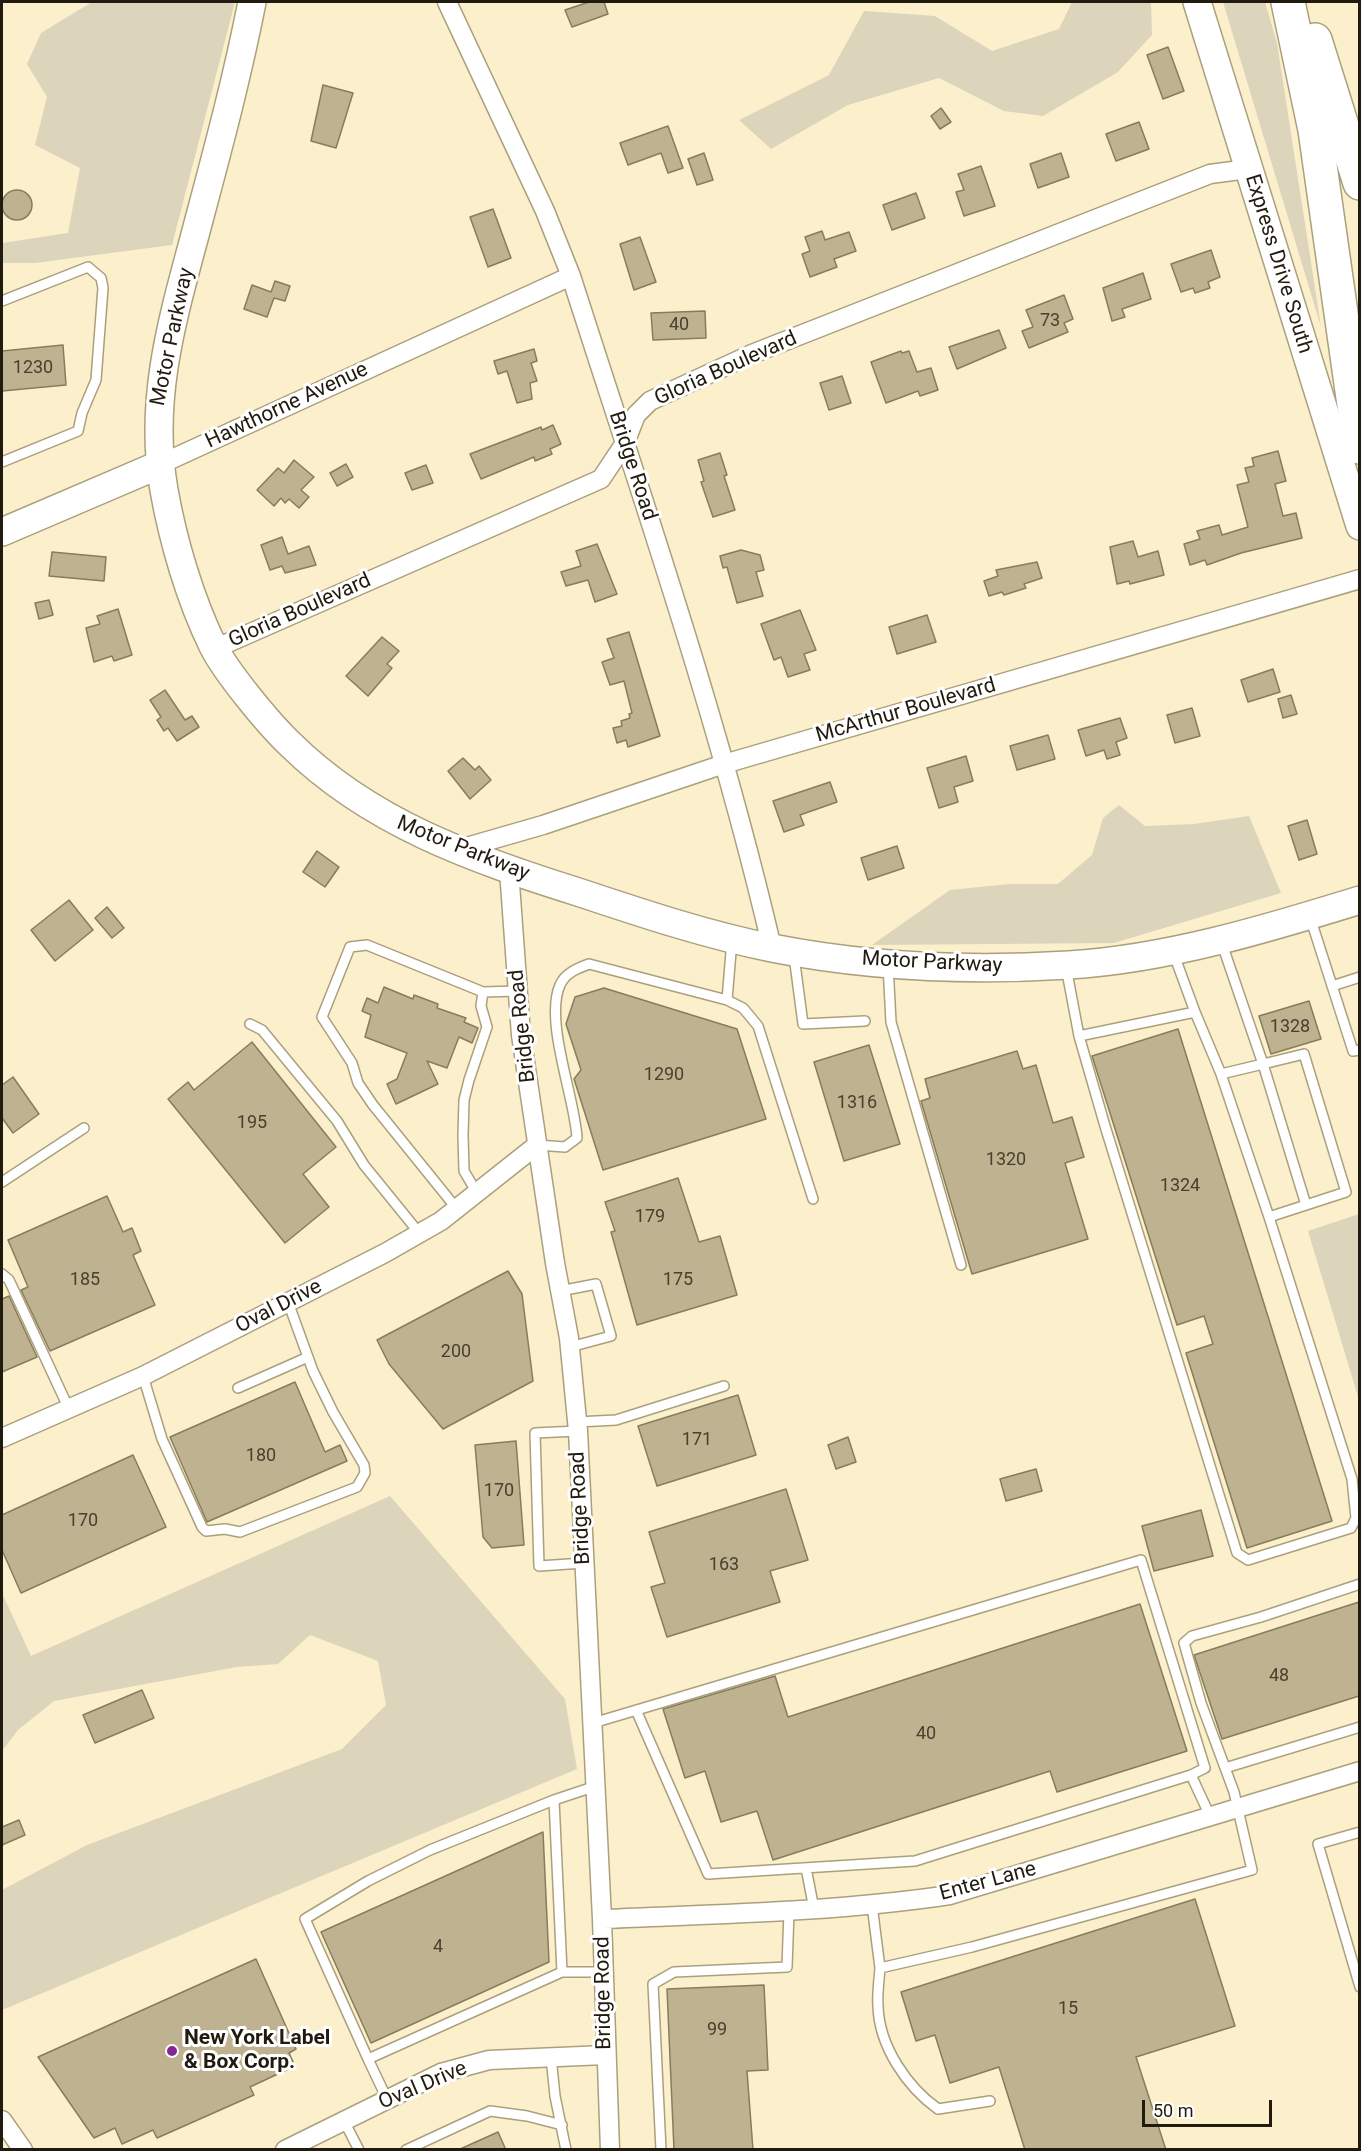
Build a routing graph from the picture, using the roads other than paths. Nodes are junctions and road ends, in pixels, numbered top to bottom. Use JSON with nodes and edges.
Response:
{"nodes":[{"id":1,"x":253,"y":2,"type":"edge"},
{"id":2,"x":447,"y":2,"type":"edge"},
{"id":3,"x":1197,"y":2,"type":"edge"},
{"id":4,"x":1288,"y":2,"type":"edge"},
{"id":5,"x":1303,"y":2,"type":"edge"},
{"id":6,"x":1248,"y":169,"type":"junction"},
{"id":7,"x":1359,"y":183,"type":"edge"},
{"id":8,"x":571,"y":276,"type":"junction"},
{"id":9,"x":2,"y":301,"type":"edge"},
{"id":10,"x":625,"y":443,"type":"junction"},
{"id":11,"x":1359,"y":447,"type":"edge"},
{"id":12,"x":2,"y":462,"type":"edge"},
{"id":13,"x":161,"y":464,"type":"junction"},
{"id":14,"x":1359,"y":526,"type":"edge"},
{"id":15,"x":2,"y":532,"type":"edge"},
{"id":16,"x":1359,"y":579,"type":"edge"},
{"id":17,"x":214,"y":649,"type":"junction"},
{"id":18,"x":724,"y":764,"type":"junction"},
{"id":19,"x":455,"y":851,"type":"junction"},
{"id":20,"x":509,"y":870,"type":"junction"},
{"id":21,"x":1359,"y":900,"type":"edge"},
{"id":22,"x":1309,"y":915,"type":"junction"},
{"id":23,"x":732,"y":938,"type":"junction"},
{"id":24,"x":1220,"y":939,"type":"junction"},
{"id":25,"x":783,"y":949,"type":"junction"},
{"id":26,"x":1173,"y":950,"type":"junction"},
{"id":27,"x":888,"y":962,"type":"junction"},
{"id":28,"x":1066,"y":965,"type":"junction"},
{"id":29,"x":1359,"y":977,"type":"edge"},
{"id":30,"x":1332,"y":986,"type":"junction"},
{"id":31,"x":518,"y":991,"type":"junction"},
{"id":32,"x":483,"y":992,"type":"junction"},
{"id":33,"x":727,"y":1000,"type":"junction"},
{"id":34,"x":1195,"y":1012,"type":"junction"},
{"id":35,"x":866,"y":1021,"type":"dead end"},
{"id":36,"x":250,"y":1024,"type":"dead end"},
{"id":37,"x":1079,"y":1036,"type":"junction"},
{"id":38,"x":1359,"y":1050,"type":"edge"},
{"id":39,"x":1263,"y":1064,"type":"junction"},
{"id":40,"x":1221,"y":1074,"type":"junction"},
{"id":41,"x":84,"y":1128,"type":"dead end"},
{"id":42,"x":537,"y":1145,"type":"junction"},
{"id":43,"x":2,"y":1182,"type":"edge"},
{"id":44,"x":477,"y":1193,"type":"junction"},
{"id":45,"x":813,"y":1199,"type":"dead end"},
{"id":46,"x":1306,"y":1205,"type":"junction"},
{"id":47,"x":458,"y":1209,"type":"junction"},
{"id":48,"x":1269,"y":1217,"type":"junction"},
{"id":49,"x":420,"y":1233,"type":"junction"},
{"id":50,"x":961,"y":1265,"type":"dead end"},
{"id":51,"x":2,"y":1274,"type":"edge"},
{"id":52,"x":561,"y":1291,"type":"junction"},
{"id":53,"x":288,"y":1302,"type":"junction"},
{"id":54,"x":570,"y":1347,"type":"junction"},
{"id":55,"x":308,"y":1357,"type":"junction"},
{"id":56,"x":143,"y":1376,"type":"junction"},
{"id":57,"x":724,"y":1386,"type":"dead end"},
{"id":58,"x":238,"y":1388,"type":"dead end"},
{"id":59,"x":69,"y":1409,"type":"junction"},
{"id":60,"x":577,"y":1426,"type":"junction"},
{"id":61,"x":2,"y":1438,"type":"edge"},
{"id":62,"x":584,"y":1563,"type":"junction"},
{"id":63,"x":1359,"y":1584,"type":"edge"},
{"id":64,"x":636,"y":1710,"type":"junction"},
{"id":65,"x":593,"y":1723,"type":"junction"},
{"id":66,"x":1359,"y":1727,"type":"edge"},
{"id":67,"x":1225,"y":1768,"type":"junction"},
{"id":68,"x":1359,"y":1771,"type":"edge"},
{"id":69,"x":1191,"y":1775,"type":"junction"},
{"id":70,"x":596,"y":1786,"type":"junction"},
{"id":71,"x":554,"y":1800,"type":"junction"},
{"id":72,"x":1238,"y":1808,"type":"junction"},
{"id":73,"x":1210,"y":1816,"type":"junction"},
{"id":74,"x":1359,"y":1832,"type":"edge"},
{"id":75,"x":806,"y":1868,"type":"junction"},
{"id":76,"x":872,"y":1905,"type":"junction"},
{"id":77,"x":814,"y":1909,"type":"junction"},
{"id":78,"x":789,"y":1911,"type":"junction"},
{"id":79,"x":602,"y":1919,"type":"junction"},
{"id":80,"x":880,"y":1968,"type":"junction"},
{"id":81,"x":562,"y":1972,"type":"junction"},
{"id":82,"x":603,"y":1972,"type":"junction"},
{"id":83,"x":1359,"y":1987,"type":"edge"},
{"id":84,"x":605,"y":2055,"type":"junction"},
{"id":85,"x":551,"y":2057,"type":"junction"},
{"id":86,"x":368,"y":2059,"type":"junction"},
{"id":87,"x":387,"y":2099,"type":"junction"},
{"id":88,"x":990,"y":2101,"type":"dead end"},
{"id":89,"x":2,"y":2120,"type":"edge"},
{"id":90,"x":344,"y":2121,"type":"junction"},
{"id":91,"x":562,"y":2125,"type":"junction"},
{"id":92,"x":23,"y":2150,"type":"edge"},
{"id":93,"x":285,"y":2150,"type":"edge"},
{"id":94,"x":359,"y":2150,"type":"edge"},
{"id":95,"x":406,"y":2150,"type":"edge"},
{"id":96,"x":566,"y":2150,"type":"edge"},
{"id":97,"x":610,"y":2150,"type":"edge"},
{"id":98,"x":661,"y":2150,"type":"edge"}],
"edges":[{"from":1,"to":13,"type":"main road","name":"Motor Parkway"},
{"from":2,"to":8,"type":"street","name":"Bridge Road"},
{"from":3,"to":6,"type":"main road","name":"Express Drive South"},
{"from":4,"to":11,"type":"highway"},
{"from":5,"to":7,"type":"highway"},
{"from":6,"to":10,"type":"street","name":"Gloria Boulevard"},
{"from":6,"to":14,"type":"main road","name":"Express Drive South"},
{"from":8,"to":10,"type":"street","name":"Bridge Road"},
{"from":8,"to":13,"type":"street","name":"Hawthorne Avenue"},
{"from":9,"to":12,"type":"lane"},
{"from":10,"to":17,"type":"street","name":"Gloria Boulevard"},
{"from":10,"to":18,"type":"street","name":"Bridge Road"},
{"from":13,"to":15,"type":"main road","name":"Hawthorne Avenue"},
{"from":13,"to":17,"type":"main road","name":"Motor Parkway"},
{"from":16,"to":18,"type":"street","name":"McArthur Boulevard"},
{"from":17,"to":19,"type":"main road","name":"Motor Parkway"},
{"from":18,"to":19,"type":"street","name":"McArthur Boulevard"},
{"from":18,"to":25,"type":"street","name":"Bridge Road"},
{"from":19,"to":20,"type":"main road","name":"Motor Parkway"},
{"from":20,"to":23,"type":"main road","name":"Motor Parkway"},
{"from":20,"to":31,"type":"street","name":"Bridge Road"},
{"from":21,"to":22,"type":"main road","name":"Motor Parkway"},
{"from":22,"to":24,"type":"main road","name":"Motor Parkway"},
{"from":22,"to":30,"type":"lane"},
{"from":23,"to":25,"type":"main road","name":"Motor Parkway"},
{"from":23,"to":33,"type":"lane"},
{"from":24,"to":26,"type":"main road","name":"Motor Parkway"},
{"from":24,"to":39,"type":"lane"},
{"from":25,"to":27,"type":"main road","name":"Motor Parkway"},
{"from":25,"to":35,"type":"lane"},
{"from":26,"to":28,"type":"main road","name":"Motor Parkway"},
{"from":26,"to":34,"type":"lane"},
{"from":27,"to":28,"type":"main road","name":"Motor Parkway"},
{"from":27,"to":50,"type":"lane"},
{"from":28,"to":37,"type":"lane"},
{"from":29,"to":30,"type":"lane"},
{"from":30,"to":38,"type":"lane"},
{"from":31,"to":32,"type":"lane"},
{"from":31,"to":42,"type":"street","name":"Bridge Road"},
{"from":32,"to":44,"type":"lane"},
{"from":32,"to":47,"type":"lane"},
{"from":33,"to":42,"type":"lane"},
{"from":33,"to":45,"type":"lane"},
{"from":34,"to":37,"type":"lane"},
{"from":34,"to":40,"type":"lane"},
{"from":36,"to":49,"type":"lane"},
{"from":37,"to":48,"type":"lane"},
{"from":39,"to":40,"type":"lane"},
{"from":39,"to":46,"type":"lane"},
{"from":39,"to":46,"type":"lane"},
{"from":40,"to":48,"type":"lane"},
{"from":41,"to":43,"type":"lane"},
{"from":42,"to":44,"type":"street","name":"Oval Drive"},
{"from":42,"to":52,"type":"street","name":"Bridge Road"},
{"from":44,"to":47,"type":"street","name":"Oval Drive"},
{"from":46,"to":48,"type":"lane"},
{"from":47,"to":49,"type":"street","name":"Oval Drive"},
{"from":49,"to":53,"type":"street","name":"Oval Drive"},
{"from":51,"to":59,"type":"lane"},
{"from":52,"to":54,"type":"street","name":"Bridge Road"},
{"from":52,"to":54,"type":"lane"},
{"from":53,"to":55,"type":"lane"},
{"from":53,"to":56,"type":"street","name":"Oval Drive"},
{"from":54,"to":60,"type":"street","name":"Bridge Road"},
{"from":55,"to":56,"type":"lane"},
{"from":55,"to":58,"type":"lane"},
{"from":56,"to":59,"type":"street","name":"Oval Drive"},
{"from":57,"to":60,"type":"lane"},
{"from":59,"to":61,"type":"street","name":"Oval Drive"},
{"from":60,"to":62,"type":"street","name":"Bridge Road"},
{"from":60,"to":62,"type":"lane"},
{"from":62,"to":65,"type":"street","name":"Bridge Road"},
{"from":63,"to":67,"type":"lane"},
{"from":64,"to":65,"type":"lane"},
{"from":64,"to":69,"type":"lane"},
{"from":64,"to":75,"type":"lane"},
{"from":65,"to":70,"type":"street","name":"Bridge Road"},
{"from":66,"to":67,"type":"lane"},
{"from":67,"to":72,"type":"lane"},
{"from":68,"to":72,"type":"street","name":"Enter Lane"},
{"from":69,"to":73,"type":"lane"},
{"from":69,"to":75,"type":"lane"},
{"from":70,"to":71,"type":"lane"},
{"from":70,"to":79,"type":"street","name":"Bridge Road"},
{"from":71,"to":81,"type":"lane"},
{"from":71,"to":86,"type":"lane"},
{"from":72,"to":73,"type":"street","name":"Enter Lane"},
{"from":72,"to":80,"type":"lane"},
{"from":73,"to":76,"type":"street","name":"Enter Lane"},
{"from":74,"to":83,"type":"lane"},
{"from":75,"to":77,"type":"lane"},
{"from":76,"to":77,"type":"street","name":"Enter Lane"},
{"from":76,"to":80,"type":"lane"},
{"from":77,"to":78,"type":"street","name":"Enter Lane"},
{"from":78,"to":79,"type":"street","name":"Enter Lane"},
{"from":78,"to":98,"type":"lane"},
{"from":79,"to":82,"type":"street","name":"Bridge Road"},
{"from":80,"to":88,"type":"lane"},
{"from":81,"to":82,"type":"lane"},
{"from":81,"to":86,"type":"lane"},
{"from":82,"to":84,"type":"street","name":"Bridge Road"},
{"from":84,"to":85,"type":"street","name":"Oval Drive"},
{"from":84,"to":97,"type":"street","name":"Bridge Road"},
{"from":85,"to":87,"type":"street","name":"Oval Drive"},
{"from":85,"to":91,"type":"lane"},
{"from":86,"to":87,"type":"lane"},
{"from":87,"to":90,"type":"street","name":"Oval Drive"},
{"from":89,"to":92,"type":"street"},
{"from":90,"to":93,"type":"street","name":"Oval Drive"},
{"from":90,"to":94,"type":"lane"},
{"from":91,"to":95,"type":"lane"},
{"from":91,"to":96,"type":"lane"}]}
